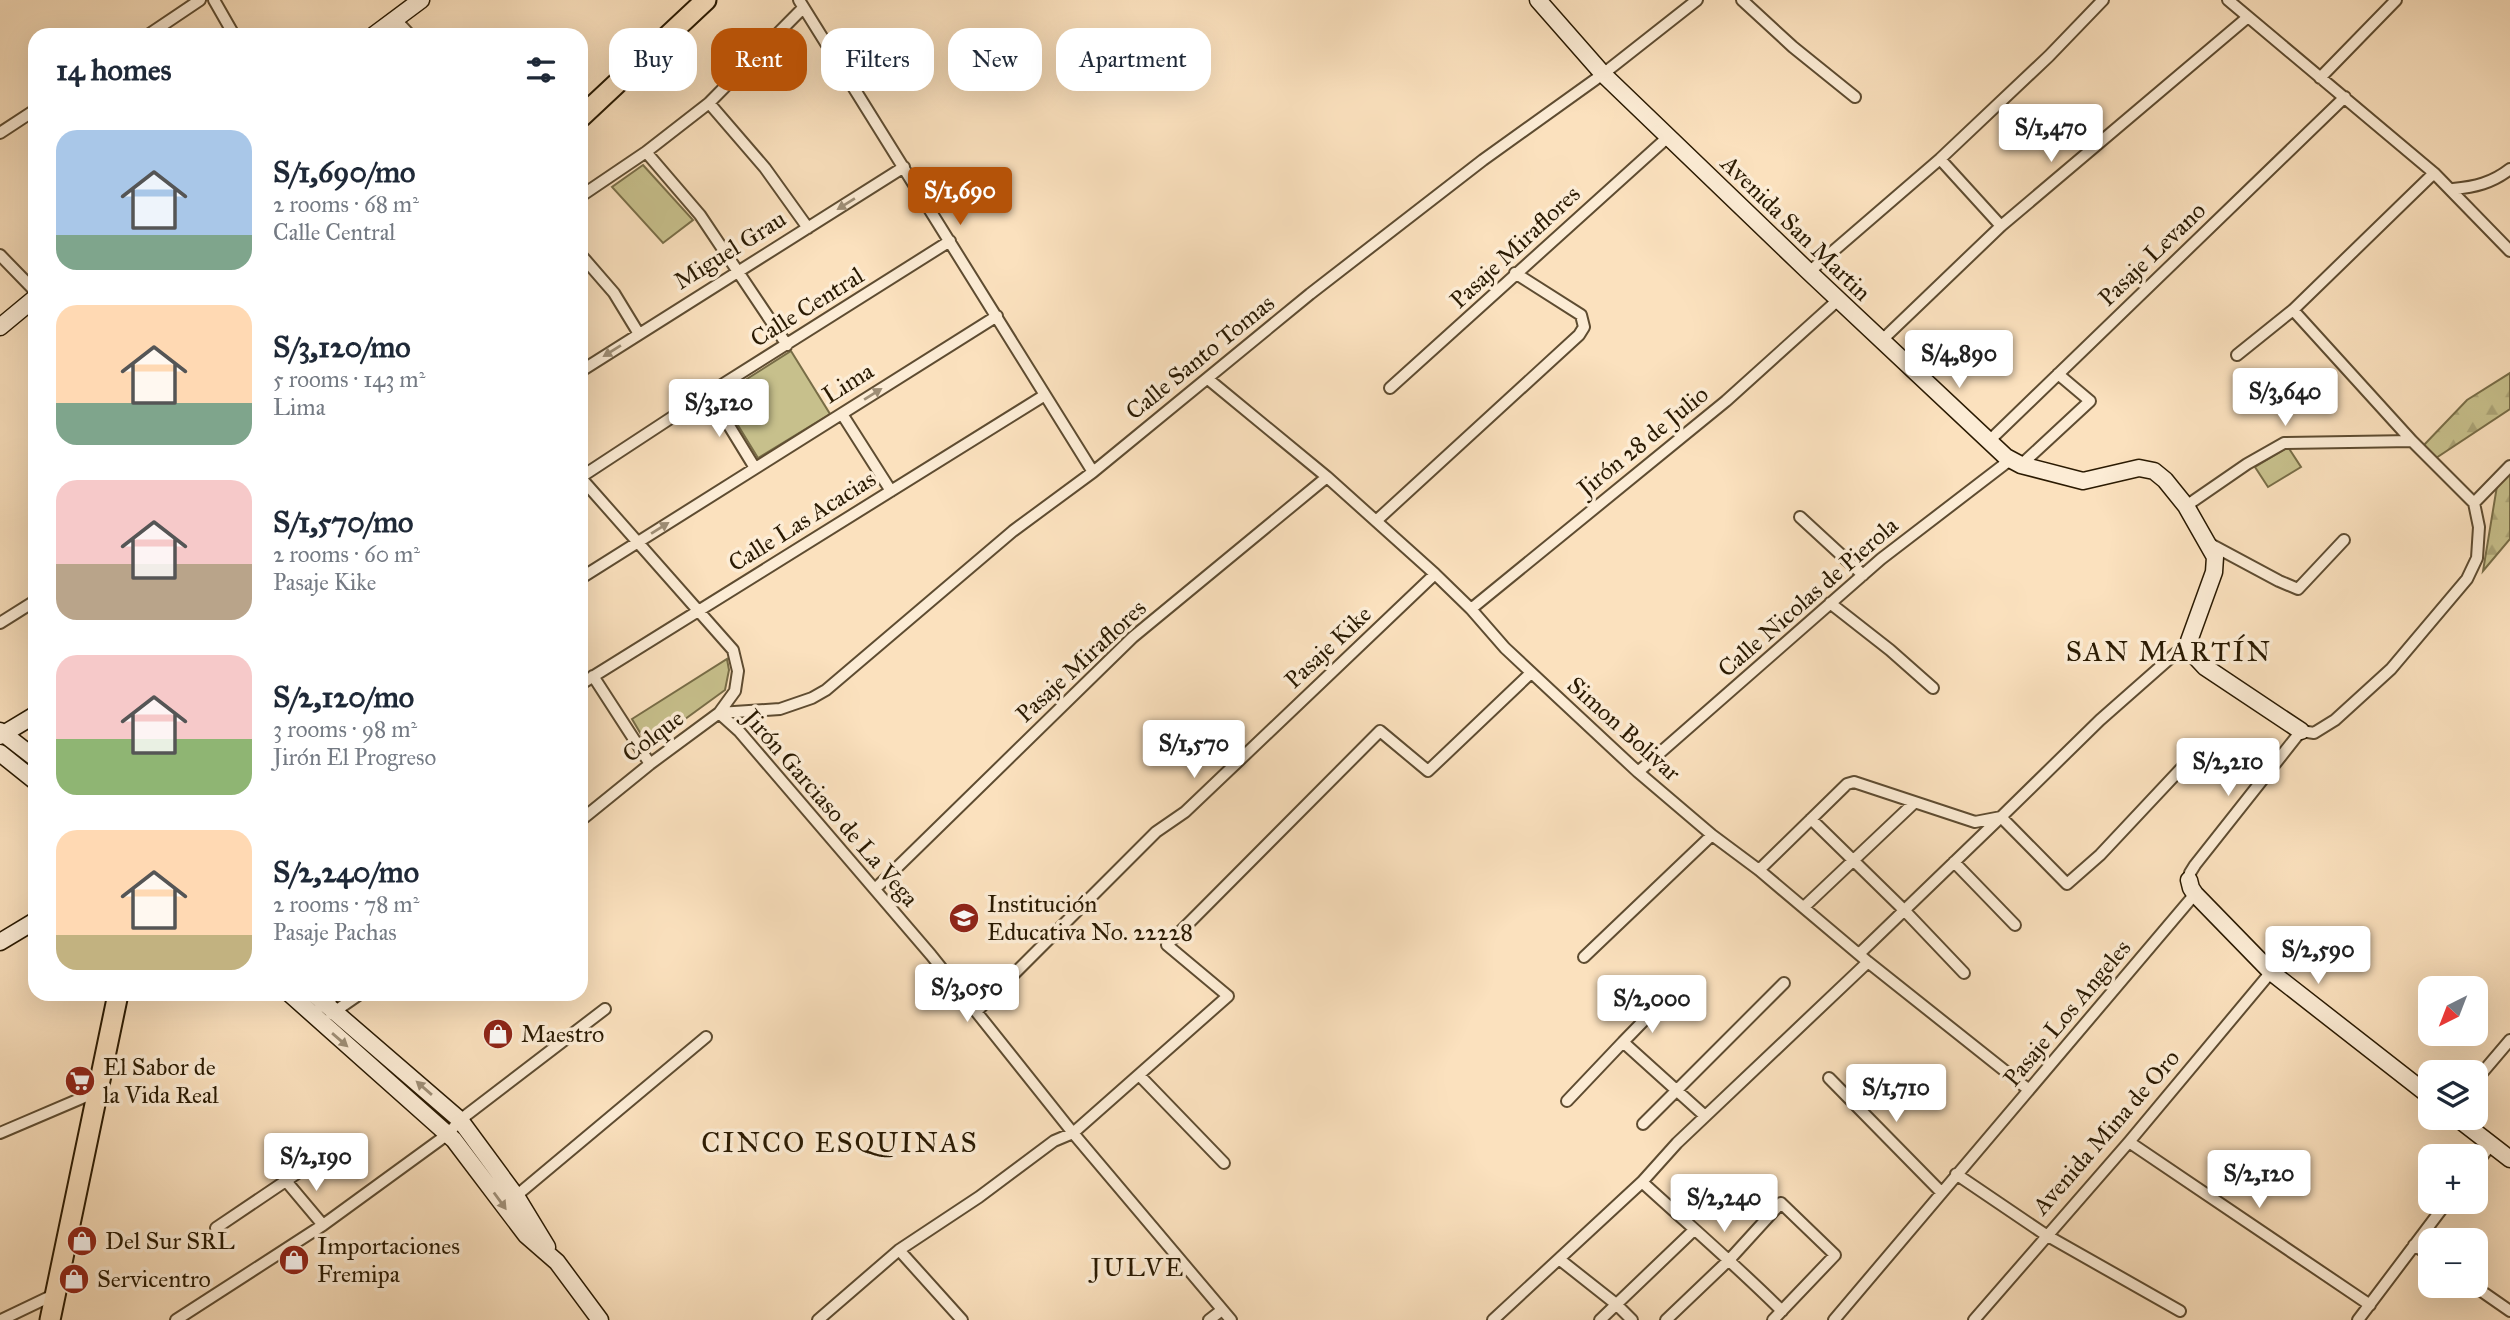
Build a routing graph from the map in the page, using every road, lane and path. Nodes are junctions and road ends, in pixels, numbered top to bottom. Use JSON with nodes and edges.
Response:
{"nodes":[{"id":1,"x":200,"y":0,"type":"edge"},
{"id":2,"x":214,"y":0,"type":"edge"},
{"id":3,"x":421,"y":0,"type":"edge"},
{"id":4,"x":706,"y":0,"type":"edge"},
{"id":5,"x":1538,"y":0,"type":"edge"},
{"id":6,"x":1697,"y":0,"type":"edge"},
{"id":7,"x":1742,"y":0,"type":"edge"},
{"id":8,"x":2103,"y":0,"type":"edge"},
{"id":9,"x":2228,"y":0,"type":"edge"},
{"id":10,"x":2396,"y":0,"type":"edge"},
{"id":11,"x":801,"y":4,"type":"edge"},
{"id":12,"x":2248,"y":18,"type":"junction"},
{"id":13,"x":395,"y":19,"type":"junction"},
{"id":14,"x":158,"y":28,"type":"edge"},
{"id":15,"x":230,"y":28,"type":"edge"},
{"id":16,"x":383,"y":28,"type":"edge"},
{"id":17,"x":403,"y":28,"type":"edge"},
{"id":18,"x":1603,"y":74,"type":"junction"},
{"id":19,"x":2320,"y":78,"type":"junction"},
{"id":20,"x":1854,"y":97,"type":"dead end"},
{"id":21,"x":2345,"y":97,"type":"junction"},
{"id":22,"x":709,"y":103,"type":"junction"},
{"id":23,"x":588,"y":110,"type":"edge"},
{"id":24,"x":28,"y":115,"type":"edge"},
{"id":25,"x":0,"y":133,"type":"edge"},
{"id":26,"x":1668,"y":136,"type":"junction"},
{"id":27,"x":646,"y":152,"type":"junction"},
{"id":28,"x":1940,"y":159,"type":"junction"},
{"id":29,"x":904,"y":167,"type":"junction"},
{"id":30,"x":2510,"y":169,"type":"edge"},
{"id":31,"x":2434,"y":173,"type":"junction"},
{"id":32,"x":2453,"y":189,"type":"junction"},
{"id":33,"x":588,"y":191,"type":"edge"},
{"id":34,"x":2001,"y":226,"type":"junction"},
{"id":35,"x":808,"y":228,"type":"junction"},
{"id":36,"x":950,"y":241,"type":"junction"},
{"id":37,"x":2510,"y":251,"type":"edge"},
{"id":38,"x":0,"y":255,"type":"edge"},
{"id":39,"x":588,"y":263,"type":"edge"},
{"id":40,"x":739,"y":271,"type":"junction"},
{"id":41,"x":1809,"y":272,"type":"junction"},
{"id":42,"x":1515,"y":273,"type":"junction"},
{"id":43,"x":28,"y":284,"type":"edge"},
{"id":44,"x":1838,"y":300,"type":"junction"},
{"id":45,"x":28,"y":304,"type":"edge"},
{"id":46,"x":2293,"y":310,"type":"junction"},
{"id":47,"x":997,"y":316,"type":"junction"},
{"id":48,"x":0,"y":327,"type":"edge"},
{"id":49,"x":639,"y":334,"type":"junction"},
{"id":50,"x":1881,"y":341,"type":"junction"},
{"id":51,"x":787,"y":345,"type":"junction"},
{"id":52,"x":2237,"y":355,"type":"dead end"},
{"id":53,"x":588,"y":367,"type":"edge"},
{"id":54,"x":2058,"y":374,"type":"junction"},
{"id":55,"x":1208,"y":379,"type":"junction"},
{"id":56,"x":1390,"y":388,"type":"dead end"},
{"id":57,"x":709,"y":393,"type":"junction"},
{"id":58,"x":1045,"y":395,"type":"junction"},
{"id":59,"x":842,"y":414,"type":"junction"},
{"id":60,"x":2412,"y":441,"type":"junction"},
{"id":61,"x":1988,"y":442,"type":"junction"},
{"id":62,"x":2015,"y":463,"type":"junction"},
{"id":63,"x":2510,"y":466,"type":"edge"},
{"id":64,"x":755,"y":468,"type":"junction"},
{"id":65,"x":588,"y":472,"type":"edge"},
{"id":66,"x":1093,"y":472,"type":"junction"},
{"id":67,"x":1327,"y":477,"type":"junction"},
{"id":68,"x":588,"y":485,"type":"edge"},
{"id":69,"x":891,"y":491,"type":"junction"},
{"id":70,"x":2474,"y":503,"type":"junction"},
{"id":71,"x":2186,"y":506,"type":"junction"},
{"id":72,"x":1800,"y":517,"type":"dead end"},
{"id":73,"x":1376,"y":521,"type":"junction"},
{"id":74,"x":2344,"y":540,"type":"dead end"},
{"id":75,"x":638,"y":542,"type":"junction"},
{"id":76,"x":2210,"y":544,"type":"junction"},
{"id":77,"x":588,"y":574,"type":"edge"},
{"id":78,"x":1435,"y":574,"type":"junction"},
{"id":79,"x":1863,"y":575,"type":"junction"},
{"id":80,"x":1830,"y":603,"type":"junction"},
{"id":81,"x":28,"y":605,"type":"edge"},
{"id":82,"x":1471,"y":609,"type":"junction"},
{"id":83,"x":698,"y":610,"type":"junction"},
{"id":84,"x":0,"y":623,"type":"edge"},
{"id":85,"x":2190,"y":646,"type":"junction"},
{"id":86,"x":1531,"y":673,"type":"junction"},
{"id":87,"x":593,"y":676,"type":"junction"},
{"id":88,"x":588,"y":679,"type":"edge"},
{"id":89,"x":1933,"y":688,"type":"dead end"},
{"id":90,"x":719,"y":713,"type":"junction"},
{"id":91,"x":28,"y":719,"type":"edge"},
{"id":92,"x":2301,"y":731,"type":"junction"},
{"id":93,"x":1,"y":734,"type":"edge"},
{"id":94,"x":0,"y":753,"type":"edge"},
{"id":95,"x":28,"y":753,"type":"edge"},
{"id":96,"x":2190,"y":758,"type":"dead end"},
{"id":97,"x":650,"y":764,"type":"junction"},
{"id":98,"x":1638,"y":772,"type":"junction"},
{"id":99,"x":28,"y":775,"type":"edge"},
{"id":100,"x":1914,"y":803,"type":"junction"},
{"id":101,"x":588,"y":814,"type":"edge"},
{"id":102,"x":2001,"y":817,"type":"junction"},
{"id":103,"x":1811,"y":819,"type":"junction"},
{"id":104,"x":1712,"y":835,"type":"junction"},
{"id":105,"x":1852,"y":860,"type":"junction"},
{"id":106,"x":1954,"y":862,"type":"junction"},
{"id":107,"x":1759,"y":870,"type":"junction"},
{"id":108,"x":2192,"y":887,"type":"junction"},
{"id":109,"x":875,"y":889,"type":"junction"},
{"id":110,"x":1804,"y":907,"type":"junction"},
{"id":111,"x":1904,"y":910,"type":"junction"},
{"id":112,"x":28,"y":925,"type":"edge"},
{"id":113,"x":2015,"y":925,"type":"dead end"},
{"id":114,"x":0,"y":943,"type":"edge"},
{"id":115,"x":1584,"y":957,"type":"dead end"},
{"id":116,"x":1864,"y":957,"type":"junction"},
{"id":117,"x":1964,"y":972,"type":"dead end"},
{"id":118,"x":2271,"y":972,"type":"junction"},
{"id":119,"x":1784,"y":984,"type":"dead end"},
{"id":120,"x":116,"y":1001,"type":"edge"},
{"id":121,"x":298,"y":1001,"type":"edge"},
{"id":122,"x":327,"y":1001,"type":"edge"},
{"id":123,"x":329,"y":1001,"type":"edge"},
{"id":124,"x":1659,"y":1005,"type":"dead end"},
{"id":125,"x":605,"y":1009,"type":"dead end"},
{"id":126,"x":977,"y":1011,"type":"junction"},
{"id":127,"x":316,"y":1018,"type":"junction"},
{"id":128,"x":706,"y":1037,"type":"dead end"},
{"id":129,"x":2510,"y":1040,"type":"edge"},
{"id":130,"x":1623,"y":1042,"type":"junction"},
{"id":131,"x":2488,"y":1066,"type":"edge"},
{"id":132,"x":1139,"y":1075,"type":"junction"},
{"id":133,"x":1829,"y":1078,"type":"dead end"},
{"id":134,"x":2418,"y":1087,"type":"edge"},
{"id":135,"x":1676,"y":1090,"type":"junction"},
{"id":136,"x":2029,"y":1090,"type":"junction"},
{"id":137,"x":96,"y":1092,"type":"junction"},
{"id":138,"x":1567,"y":1101,"type":"dead end"},
{"id":139,"x":1705,"y":1116,"type":"junction"},
{"id":140,"x":460,"y":1120,"type":"junction"},
{"id":141,"x":1643,"y":1124,"type":"dead end"},
{"id":142,"x":2472,"y":1130,"type":"edge"},
{"id":143,"x":0,"y":1133,"type":"edge"},
{"id":144,"x":1073,"y":1133,"type":"junction"},
{"id":145,"x":448,"y":1134,"type":"junction"},
{"id":146,"x":2129,"y":1142,"type":"junction"},
{"id":147,"x":2491,"y":1145,"type":"junction"},
{"id":148,"x":336,"y":1147,"type":"dead end"},
{"id":149,"x":2488,"y":1149,"type":"edge"},
{"id":150,"x":2510,"y":1159,"type":"edge"},
{"id":151,"x":1224,"y":1163,"type":"dead end"},
{"id":152,"x":1956,"y":1174,"type":"junction"},
{"id":153,"x":286,"y":1181,"type":"junction"},
{"id":154,"x":1642,"y":1182,"type":"junction"},
{"id":155,"x":1941,"y":1192,"type":"junction"},
{"id":156,"x":516,"y":1196,"type":"junction"},
{"id":157,"x":2437,"y":1214,"type":"edge"},
{"id":158,"x":323,"y":1224,"type":"junction"},
{"id":159,"x":216,"y":1228,"type":"dead end"},
{"id":160,"x":1694,"y":1230,"type":"junction"},
{"id":161,"x":2046,"y":1235,"type":"junction"},
{"id":162,"x":2414,"y":1245,"type":"junction"},
{"id":163,"x":2418,"y":1248,"type":"edge"},
{"id":164,"x":899,"y":1250,"type":"junction"},
{"id":165,"x":1559,"y":1258,"type":"junction"},
{"id":166,"x":553,"y":1259,"type":"junction"},
{"id":167,"x":1730,"y":1259,"type":"junction"},
{"id":168,"x":2488,"y":1296,"type":"edge"},
{"id":169,"x":1616,"y":1304,"type":"junction"},
{"id":170,"x":2370,"y":1305,"type":"junction"},
{"id":171,"x":53,"y":1310,"type":"edge"},
{"id":172,"x":1222,"y":1310,"type":"junction"},
{"id":173,"x":1782,"y":1311,"type":"junction"},
{"id":174,"x":2180,"y":1311,"type":"dead end"},
{"id":175,"x":2510,"y":1311,"type":"edge"},
{"id":176,"x":1,"y":1320,"type":"edge"},
{"id":177,"x":176,"y":1320,"type":"edge"},
{"id":178,"x":600,"y":1320,"type":"edge"},
{"id":179,"x":818,"y":1320,"type":"edge"},
{"id":180,"x":962,"y":1320,"type":"edge"},
{"id":181,"x":1209,"y":1320,"type":"edge"},
{"id":182,"x":1231,"y":1320,"type":"edge"},
{"id":183,"x":1493,"y":1320,"type":"edge"},
{"id":184,"x":1600,"y":1320,"type":"edge"},
{"id":185,"x":1632,"y":1320,"type":"edge"},
{"id":186,"x":1666,"y":1320,"type":"edge"},
{"id":187,"x":1773,"y":1320,"type":"edge"},
{"id":188,"x":1834,"y":1320,"type":"edge"},
{"id":189,"x":1974,"y":1320,"type":"edge"},
{"id":190,"x":2358,"y":1320,"type":"edge"}],
"edges":[{"from":1,"to":14,"type":"street"},
{"from":2,"to":15,"type":"street"},
{"from":3,"to":13,"type":"street"},
{"from":4,"to":23,"type":"highway"},
{"from":5,"to":18,"type":"street","name":"Avenida San Martin"},
{"from":6,"to":18,"type":"street","name":"Calle Santo Tomas"},
{"from":7,"to":20,"type":"street"},
{"from":8,"to":28,"type":"street"},
{"from":9,"to":12,"type":"street"},
{"from":10,"to":19,"type":"street"},
{"from":11,"to":22,"type":"street"},
{"from":11,"to":29,"type":"street"},
{"from":12,"to":19,"type":"street"},
{"from":12,"to":34,"type":"street"},
{"from":13,"to":16,"type":"street"},
{"from":13,"to":17,"type":"street"},
{"from":18,"to":26,"type":"street","name":"Avenida San Martin"},
{"from":18,"to":55,"type":"street","name":"Calle Santo Tomas"},
{"from":19,"to":21,"type":"street"},
{"from":21,"to":31,"type":"street"},
{"from":21,"to":54,"type":"street","name":"Pasaje Levano"},
{"from":22,"to":27,"type":"street"},
{"from":22,"to":35,"type":"street"},
{"from":24,"to":25,"type":"street"},
{"from":26,"to":41,"type":"street","name":"Avenida San Martin"},
{"from":26,"to":42,"type":"street","name":"Pasaje Miraflores"},
{"from":27,"to":33,"type":"street"},
{"from":27,"to":40,"type":"street"},
{"from":28,"to":34,"type":"street"},
{"from":28,"to":41,"type":"street"},
{"from":29,"to":35,"type":"street","name":"Miguel Grau","one_way":true},
{"from":29,"to":36,"type":"street"},
{"from":30,"to":32,"type":"street"},
{"from":31,"to":32,"type":"street"},
{"from":31,"to":46,"type":"street"},
{"from":32,"to":37,"type":"street"},
{"from":34,"to":50,"type":"street"},
{"from":35,"to":40,"type":"street","name":"Miguel Grau"},
{"from":36,"to":47,"type":"street"},
{"from":36,"to":51,"type":"street","name":"Calle Central"},
{"from":38,"to":43,"type":"street"},
{"from":39,"to":49,"type":"street"},
{"from":40,"to":49,"type":"street","name":"Miguel Grau"},
{"from":40,"to":51,"type":"street"},
{"from":41,"to":44,"type":"street","name":"Avenida San Martin"},
{"from":42,"to":56,"type":"street","name":"Pasaje Miraflores"},
{"from":42,"to":73,"type":"street"},
{"from":44,"to":50,"type":"street","name":"Avenida San Martin"},
{"from":44,"to":82,"type":"street","name":"Jirón 28 de Julio"},
{"from":45,"to":48,"type":"street"},
{"from":46,"to":52,"type":"street"},
{"from":46,"to":60,"type":"street"},
{"from":47,"to":58,"type":"street"},
{"from":59,"to":47,"type":"street","name":"Lima","one_way":true},
{"from":49,"to":53,"type":"street","name":"Miguel Grau","one_way":true},
{"from":50,"to":61,"type":"street","name":"Avenida San Martin"},
{"from":51,"to":57,"type":"street","name":"Calle Central"},
{"from":54,"to":61,"type":"street","name":"Pasaje Levano"},
{"from":54,"to":62,"type":"street","name":"Calle Nicolas de Pierola"},
{"from":55,"to":66,"type":"street","name":"Calle Santo Tomas"},
{"from":55,"to":67,"type":"street","name":"Simon Bolivar"},
{"from":57,"to":64,"type":"street"},
{"from":57,"to":65,"type":"street","name":"Calle Central"},
{"from":58,"to":66,"type":"street"},
{"from":58,"to":69,"type":"street","name":"Calle Las Acacias"},
{"from":59,"to":64,"type":"street","name":"Lima"},
{"from":59,"to":69,"type":"street"},
{"from":60,"to":70,"type":"street"},
{"from":60,"to":71,"type":"street"},
{"from":61,"to":62,"type":"street","name":"Avenida San Martin"},
{"from":62,"to":71,"type":"street","name":"Avenida San Martin"},
{"from":62,"to":79,"type":"street","name":"Calle Nicolas de Pierola"},
{"from":63,"to":70,"type":"street"},
{"from":75,"to":64,"type":"street","name":"Lima","one_way":true},
{"from":66,"to":90,"type":"street","name":"Calle Santo Tomas"},
{"from":67,"to":73,"type":"street","name":"Simon Bolivar"},
{"from":67,"to":109,"type":"street","name":"Pasaje Miraflores"},
{"from":68,"to":75,"type":"street"},
{"from":69,"to":83,"type":"street","name":"Calle Las Acacias"},
{"from":70,"to":92,"type":"street"},
{"from":71,"to":76,"type":"street","name":"Avenida San Martin"},
{"from":72,"to":79,"type":"street"},
{"from":73,"to":78,"type":"street","name":"Simon Bolivar"},
{"from":74,"to":76,"type":"street"},
{"from":75,"to":77,"type":"street","name":"Lima"},
{"from":75,"to":83,"type":"street"},
{"from":76,"to":85,"type":"street","name":"Avenida San Martin"},
{"from":78,"to":82,"type":"street","name":"Simon Bolivar"},
{"from":78,"to":126,"type":"street","name":"Pasaje Kike"},
{"from":79,"to":80,"type":"street","name":"Calle Nicolas de Pierola"},
{"from":80,"to":89,"type":"street"},
{"from":80,"to":98,"type":"street","name":"Calle Nicolas de Pierola"},
{"from":81,"to":84,"type":"street"},
{"from":82,"to":86,"type":"street","name":"Simon Bolivar"},
{"from":83,"to":87,"type":"street","name":"Calle Las Acacias"},
{"from":83,"to":90,"type":"street"},
{"from":85,"to":92,"type":"street"},
{"from":85,"to":102,"type":"street"},
{"from":86,"to":98,"type":"street","name":"Simon Bolivar"},
{"from":86,"to":132,"type":"street"},
{"from":87,"to":88,"type":"street","name":"Calle Las Acacias"},
{"from":87,"to":97,"type":"street"},
{"from":90,"to":97,"type":"street","name":"Colque"},
{"from":90,"to":109,"type":"street","name":"Jirón Garciaso de La Vega"},
{"from":91,"to":93,"type":"street"},
{"from":92,"to":108,"type":"street","name":"Pasaje Los Angeles"},
{"from":93,"to":95,"type":"street"},
{"from":94,"to":99,"type":"street"},
{"from":96,"to":102,"type":"street"},
{"from":97,"to":101,"type":"street","name":"Colque"},
{"from":98,"to":104,"type":"street","name":"Simon Bolivar"},
{"from":100,"to":102,"type":"street"},
{"from":100,"to":103,"type":"street"},
{"from":100,"to":105,"type":"street"},
{"from":102,"to":106,"type":"street"},
{"from":103,"to":105,"type":"street"},
{"from":103,"to":107,"type":"street"},
{"from":104,"to":107,"type":"street","name":"Simon Bolivar"},
{"from":104,"to":115,"type":"street"},
{"from":105,"to":110,"type":"street"},
{"from":105,"to":111,"type":"street"},
{"from":106,"to":111,"type":"street"},
{"from":106,"to":113,"type":"street"},
{"from":107,"to":110,"type":"street","name":"Simon Bolivar"},
{"from":108,"to":118,"type":"street"},
{"from":108,"to":136,"type":"street","name":"Pasaje Los Angeles"},
{"from":109,"to":126,"type":"street","name":"Jirón Garciaso de La Vega"},
{"from":110,"to":116,"type":"street","name":"Simon Bolivar"},
{"from":111,"to":116,"type":"street"},
{"from":111,"to":117,"type":"street"},
{"from":112,"to":114,"type":"street"},
{"from":116,"to":136,"type":"street","name":"Simon Bolivar"},
{"from":116,"to":139,"type":"street"},
{"from":118,"to":134,"type":"street"},
{"from":118,"to":146,"type":"street","name":"Avenida Mina de Oro"},
{"from":119,"to":135,"type":"street"},
{"from":120,"to":137,"type":"highway"},
{"from":121,"to":127,"type":"street"},
{"from":122,"to":127,"type":"street"},
{"from":140,"to":123,"type":"street","one_way":true},
{"from":124,"to":130,"type":"street"},
{"from":125,"to":140,"type":"street"},
{"from":126,"to":144,"type":"street","name":"Jirón Garciaso de La Vega"},
{"from":127,"to":145,"type":"street","one_way":true},
{"from":128,"to":156,"type":"street"},
{"from":129,"to":131,"type":"street"},
{"from":130,"to":135,"type":"street"},
{"from":130,"to":138,"type":"street"},
{"from":132,"to":144,"type":"street"},
{"from":132,"to":151,"type":"street"},
{"from":133,"to":155,"type":"street"},
{"from":135,"to":139,"type":"street"},
{"from":135,"to":141,"type":"street"},
{"from":136,"to":152,"type":"street","name":"Pasaje Los Angeles"},
{"from":137,"to":143,"type":"street"},
{"from":137,"to":171,"type":"highway"},
{"from":139,"to":154,"type":"street"},
{"from":140,"to":145,"type":"street"},
{"from":140,"to":156,"type":"street"},
{"from":142,"to":147,"type":"street"},
{"from":144,"to":164,"type":"street"},
{"from":144,"to":172,"type":"street","name":"Jirón Garciaso de La Vega"},
{"from":145,"to":158,"type":"street"},
{"from":145,"to":166,"type":"street","one_way":true},
{"from":146,"to":161,"type":"street","name":"Avenida Mina de Oro"},
{"from":146,"to":170,"type":"street"},
{"from":147,"to":149,"type":"street"},
{"from":147,"to":150,"type":"street"},
{"from":148,"to":153,"type":"street"},
{"from":152,"to":155,"type":"street","name":"Pasaje Los Angeles"},
{"from":152,"to":161,"type":"street"},
{"from":153,"to":158,"type":"street"},
{"from":153,"to":159,"type":"street"},
{"from":154,"to":160,"type":"street"},
{"from":154,"to":165,"type":"street"},
{"from":155,"to":188,"type":"street","name":"Pasaje Los Angeles"},
{"from":156,"to":166,"type":"street"},
{"from":157,"to":162,"type":"street"},
{"from":158,"to":177,"type":"street"},
{"from":160,"to":167,"type":"street"},
{"from":160,"to":169,"type":"street"},
{"from":161,"to":174,"type":"street"},
{"from":161,"to":189,"type":"street","name":"Avenida Mina de Oro"},
{"from":162,"to":163,"type":"street"},
{"from":162,"to":170,"type":"street"},
{"from":164,"to":179,"type":"street"},
{"from":164,"to":180,"type":"street"},
{"from":165,"to":169,"type":"street"},
{"from":165,"to":183,"type":"street"},
{"from":166,"to":178,"type":"street"},
{"from":167,"to":173,"type":"street"},
{"from":167,"to":173,"type":"street"},
{"from":167,"to":186,"type":"street"},
{"from":168,"to":175,"type":"street"},
{"from":169,"to":184,"type":"street"},
{"from":169,"to":185,"type":"street"},
{"from":170,"to":190,"type":"street"},
{"from":171,"to":176,"type":"street"},
{"from":172,"to":181,"type":"street"},
{"from":172,"to":182,"type":"street","name":"Jirón Garciaso de La Vega"},
{"from":173,"to":187,"type":"street"}]}
